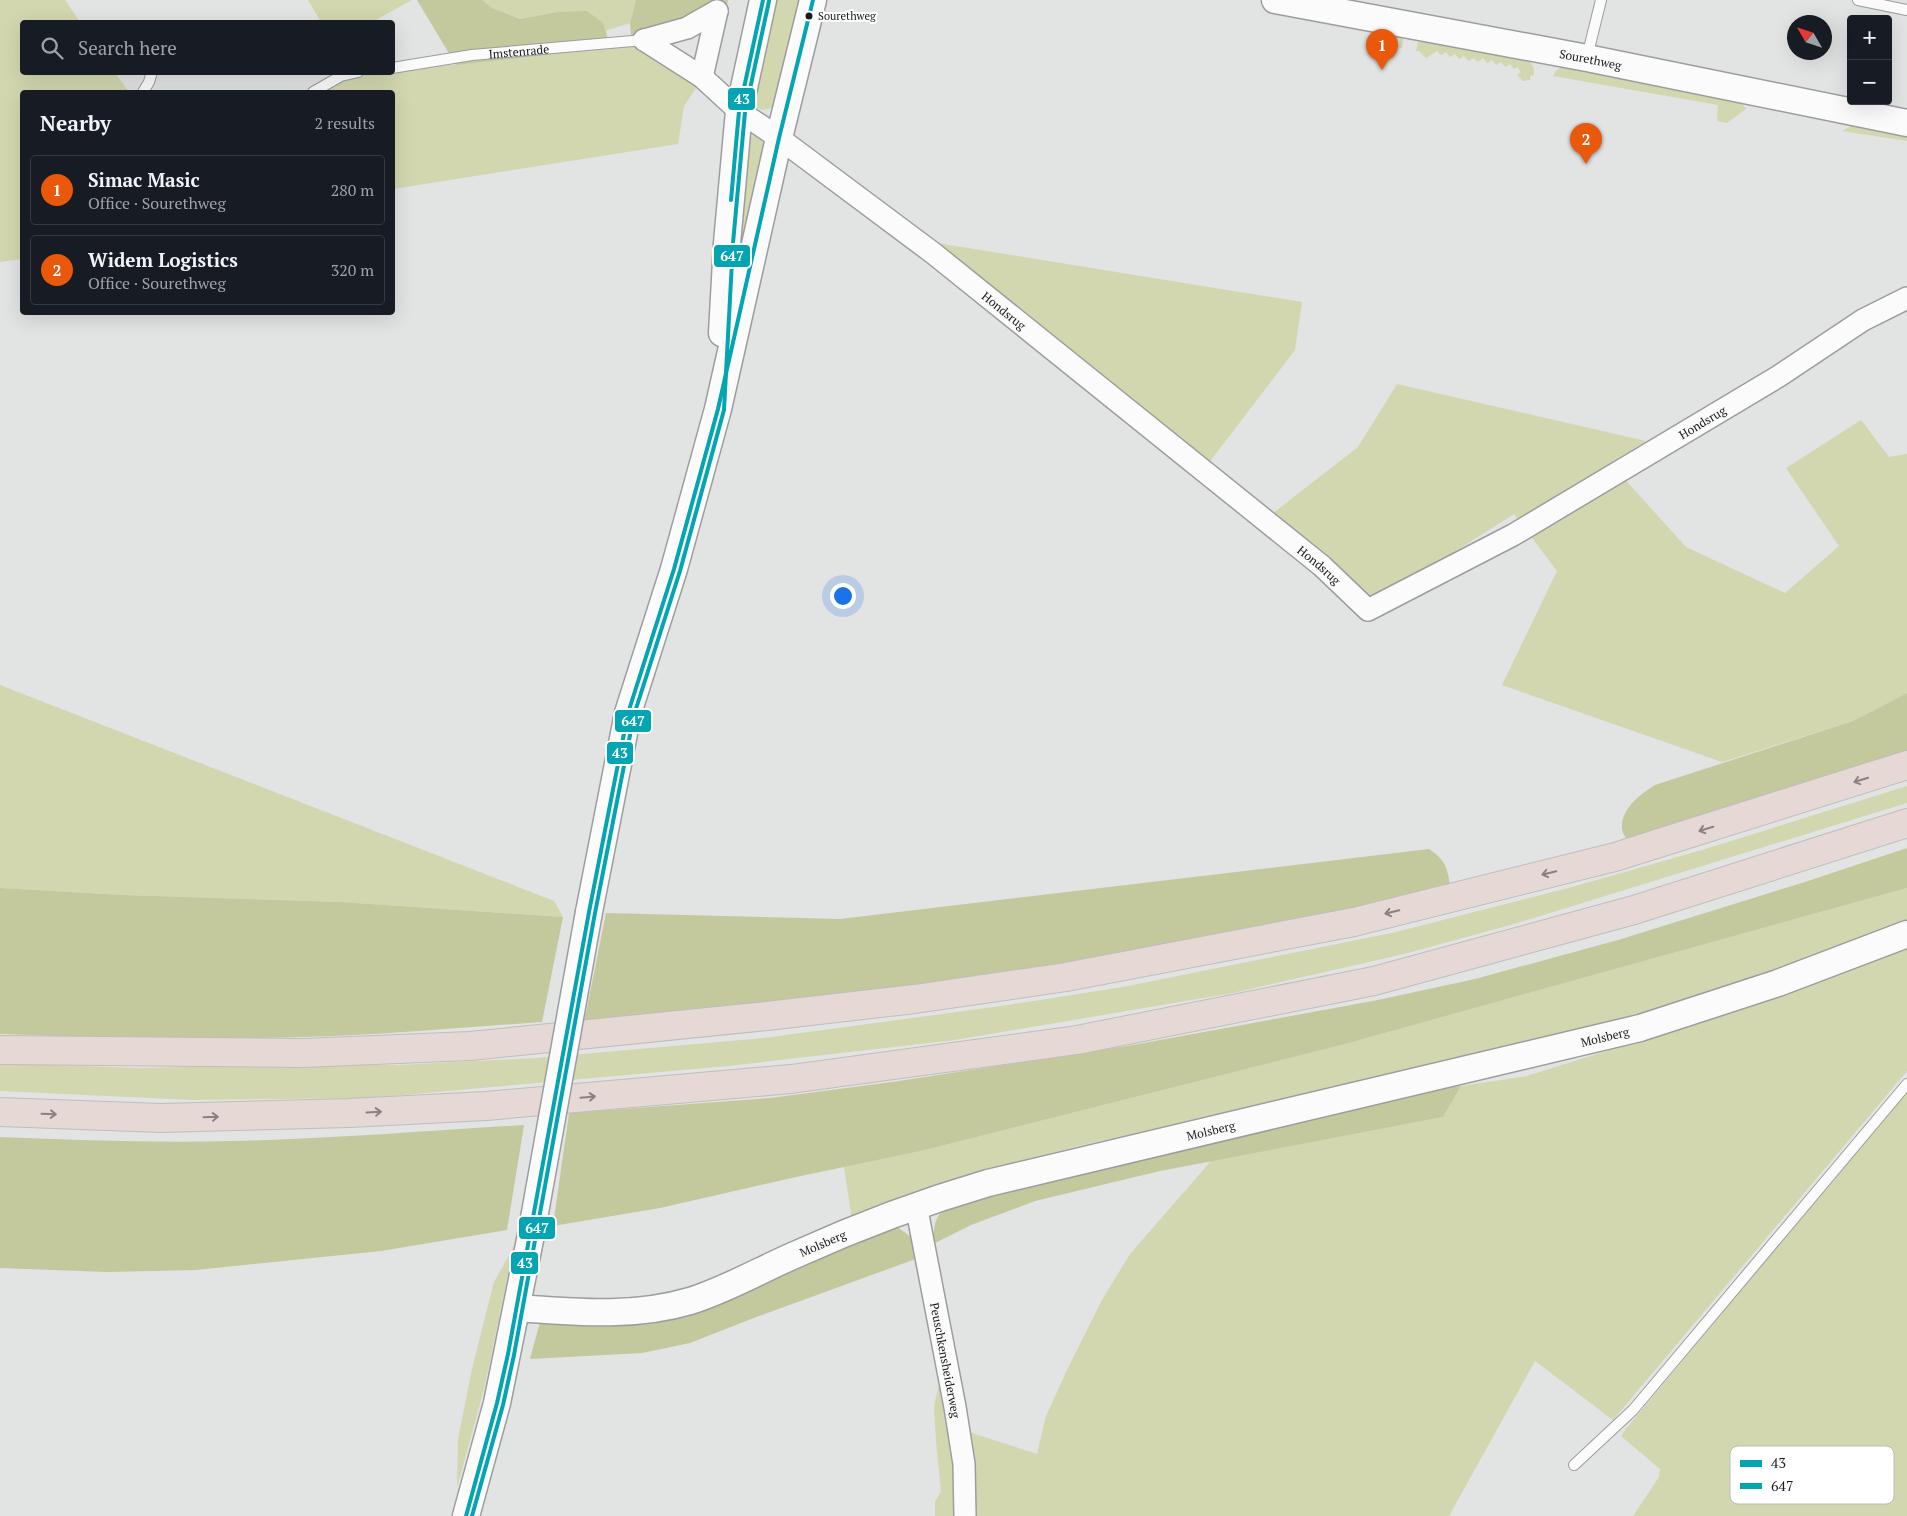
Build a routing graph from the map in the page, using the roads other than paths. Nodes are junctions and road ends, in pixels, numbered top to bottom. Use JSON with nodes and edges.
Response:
{"nodes":[{"id":1,"x":763,"y":0,"type":"edge"},
{"id":2,"x":813,"y":0,"type":"edge"},
{"id":3,"x":1275,"y":0,"type":"edge"},
{"id":4,"x":1601,"y":0,"type":"edge"},
{"id":5,"x":1862,"y":0,"type":"edge"},
{"id":6,"x":719,"y":5,"type":"edge"},
{"id":7,"x":1907,"y":10,"type":"edge"},
{"id":8,"x":644,"y":40,"type":"junction"},
{"id":9,"x":1587,"y":58,"type":"junction"},
{"id":10,"x":395,"y":68,"type":"edge"},
{"id":11,"x":151,"y":75,"type":"edge"},
{"id":12,"x":345,"y":75,"type":"edge"},
{"id":13,"x":702,"y":77,"type":"junction"},
{"id":14,"x":144,"y":90,"type":"edge"},
{"id":15,"x":316,"y":90,"type":"edge"},
{"id":16,"x":739,"y":111,"type":"junction"},
{"id":17,"x":1907,"y":123,"type":"edge"},
{"id":18,"x":779,"y":138,"type":"junction"},
{"id":19,"x":1907,"y":298,"type":"edge"},
{"id":20,"x":718,"y":408,"type":"junction"},
{"id":21,"x":1907,"y":765,"type":"edge"},
{"id":22,"x":1907,"y":823,"type":"edge"},
{"id":23,"x":1907,"y":934,"type":"edge"},
{"id":24,"x":0,"y":1050,"type":"edge"},
{"id":25,"x":1907,"y":1084,"type":"edge"},
{"id":26,"x":0,"y":1112,"type":"edge"},
{"id":27,"x":916,"y":1205,"type":"junction"},
{"id":28,"x":517,"y":1308,"type":"junction"},
{"id":29,"x":1574,"y":1465,"type":"dead end"},
{"id":30,"x":466,"y":1516,"type":"edge"},
{"id":31,"x":965,"y":1516,"type":"edge"}],
"edges":[{"from":1,"to":16,"type":"street"},
{"from":2,"to":18,"type":"street"},
{"from":3,"to":9,"type":"street","name":"Sourethweg"},
{"from":4,"to":9,"type":"lane"},
{"from":5,"to":7,"type":"lane"},
{"from":6,"to":8,"type":"street","name":"Imstenrade"},
{"from":6,"to":13,"type":"street","name":"Imstenrade"},
{"from":8,"to":10,"type":"lane","name":"Imstenrade"},
{"from":8,"to":13,"type":"street"},
{"from":9,"to":17,"type":"street","name":"Sourethweg"},
{"from":11,"to":14,"type":"lane"},
{"from":12,"to":15,"type":"lane"},
{"from":13,"to":16,"type":"street"},
{"from":16,"to":18,"type":"street"},
{"from":16,"to":20,"type":"street"},
{"from":18,"to":19,"type":"street","name":"Hondsrug"},
{"from":18,"to":20,"type":"street"},
{"from":20,"to":28,"type":"street","bridge":true},
{"from":21,"to":24,"type":"highway","one_way":true},
{"from":26,"to":22,"type":"highway","one_way":true},
{"from":23,"to":27,"type":"street","name":"Molsberg"},
{"from":25,"to":29,"type":"lane"},
{"from":27,"to":28,"type":"street","name":"Molsberg"},
{"from":27,"to":31,"type":"street","name":"Peuschkensheiderweg"},
{"from":28,"to":30,"type":"street"}]}
